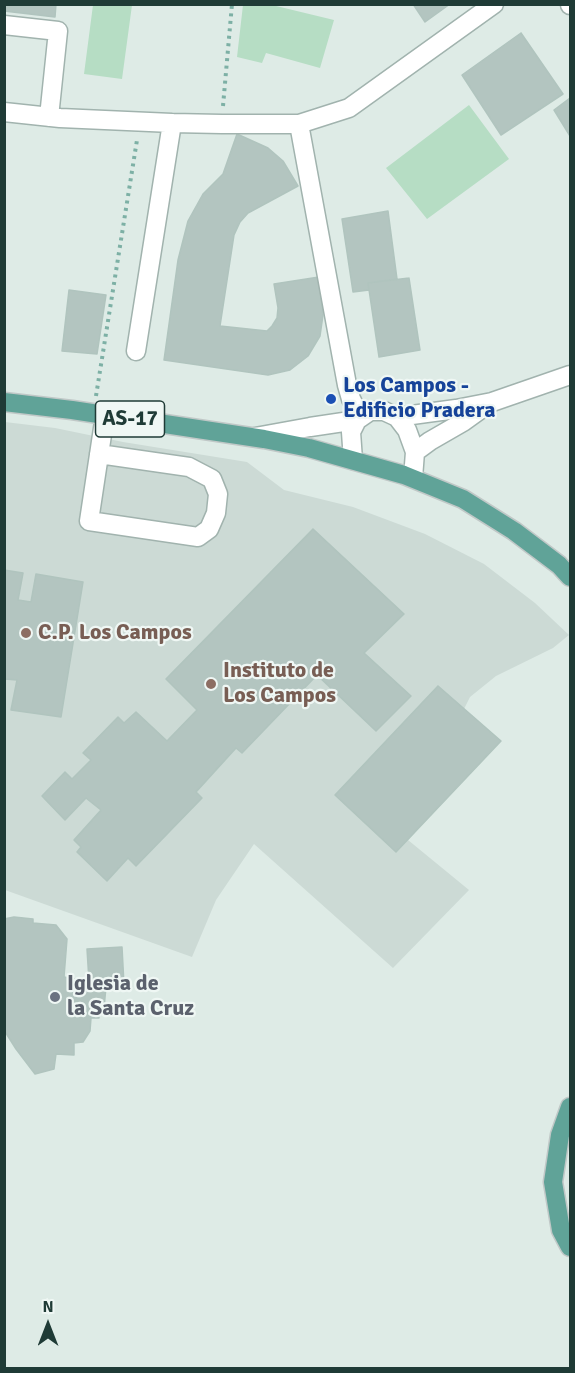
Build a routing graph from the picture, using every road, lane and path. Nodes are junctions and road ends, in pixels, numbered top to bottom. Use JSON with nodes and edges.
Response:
{"nodes":[{"id":1,"x":232,"y":4,"type":"edge"},
{"id":2,"x":494,"y":4,"type":"edge"},
{"id":3,"x":4,"y":25,"type":"edge"},
{"id":4,"x":4,"y":112,"type":"edge"},
{"id":5,"x":49,"y":117,"type":"junction"},
{"id":6,"x":140,"y":121,"type":"junction"},
{"id":7,"x":172,"y":123,"type":"junction"},
{"id":8,"x":222,"y":124,"type":"junction"},
{"id":9,"x":299,"y":124,"type":"junction"},
{"id":10,"x":136,"y":351,"type":"dead end"},
{"id":11,"x":570,"y":375,"type":"edge"},
{"id":12,"x":4,"y":402,"type":"edge"},
{"id":13,"x":492,"y":402,"type":"junction"},
{"id":14,"x":99,"y":414,"type":"junction"},
{"id":15,"x":362,"y":416,"type":"junction"},
{"id":16,"x":397,"y":417,"type":"junction"},
{"id":17,"x":254,"y":438,"type":"junction"},
{"id":18,"x":415,"y":452,"type":"junction"},
{"id":19,"x":99,"y":454,"type":"junction"},
{"id":20,"x":353,"y":460,"type":"junction"},
{"id":21,"x":413,"y":478,"type":"junction"},
{"id":22,"x":570,"y":577,"type":"edge"},
{"id":23,"x":570,"y":1107,"type":"edge"},
{"id":24,"x":570,"y":1247,"type":"edge"}],
"edges":[{"from":1,"to":8,"type":"path"},
{"from":2,"to":9,"type":"street"},
{"from":3,"to":5,"type":"street"},
{"from":4,"to":5,"type":"street"},
{"from":5,"to":6,"type":"street"},
{"from":6,"to":7,"type":"street"},
{"from":6,"to":14,"type":"path"},
{"from":7,"to":8,"type":"street"},
{"from":7,"to":10,"type":"street"},
{"from":8,"to":9,"type":"street"},
{"from":9,"to":15,"type":"street"},
{"from":11,"to":13,"type":"street"},
{"from":12,"to":14,"type":"main road","number":"AS-17"},
{"from":13,"to":16,"type":"street"},
{"from":13,"to":18,"type":"street"},
{"from":14,"to":17,"type":"main road","number":"AS-17"},
{"from":14,"to":19,"type":"street"},
{"from":15,"to":16,"type":"street"},
{"from":15,"to":17,"type":"street"},
{"from":15,"to":20,"type":"street"},
{"from":16,"to":18,"type":"street"},
{"from":17,"to":20,"type":"main road","number":"AS-17"},
{"from":18,"to":21,"type":"street"},
{"from":19,"to":19,"type":"street"},
{"from":20,"to":21,"type":"main road","number":"AS-17"},
{"from":21,"to":22,"type":"main road","number":"AS-17"},
{"from":23,"to":24,"type":"main road"}]}
